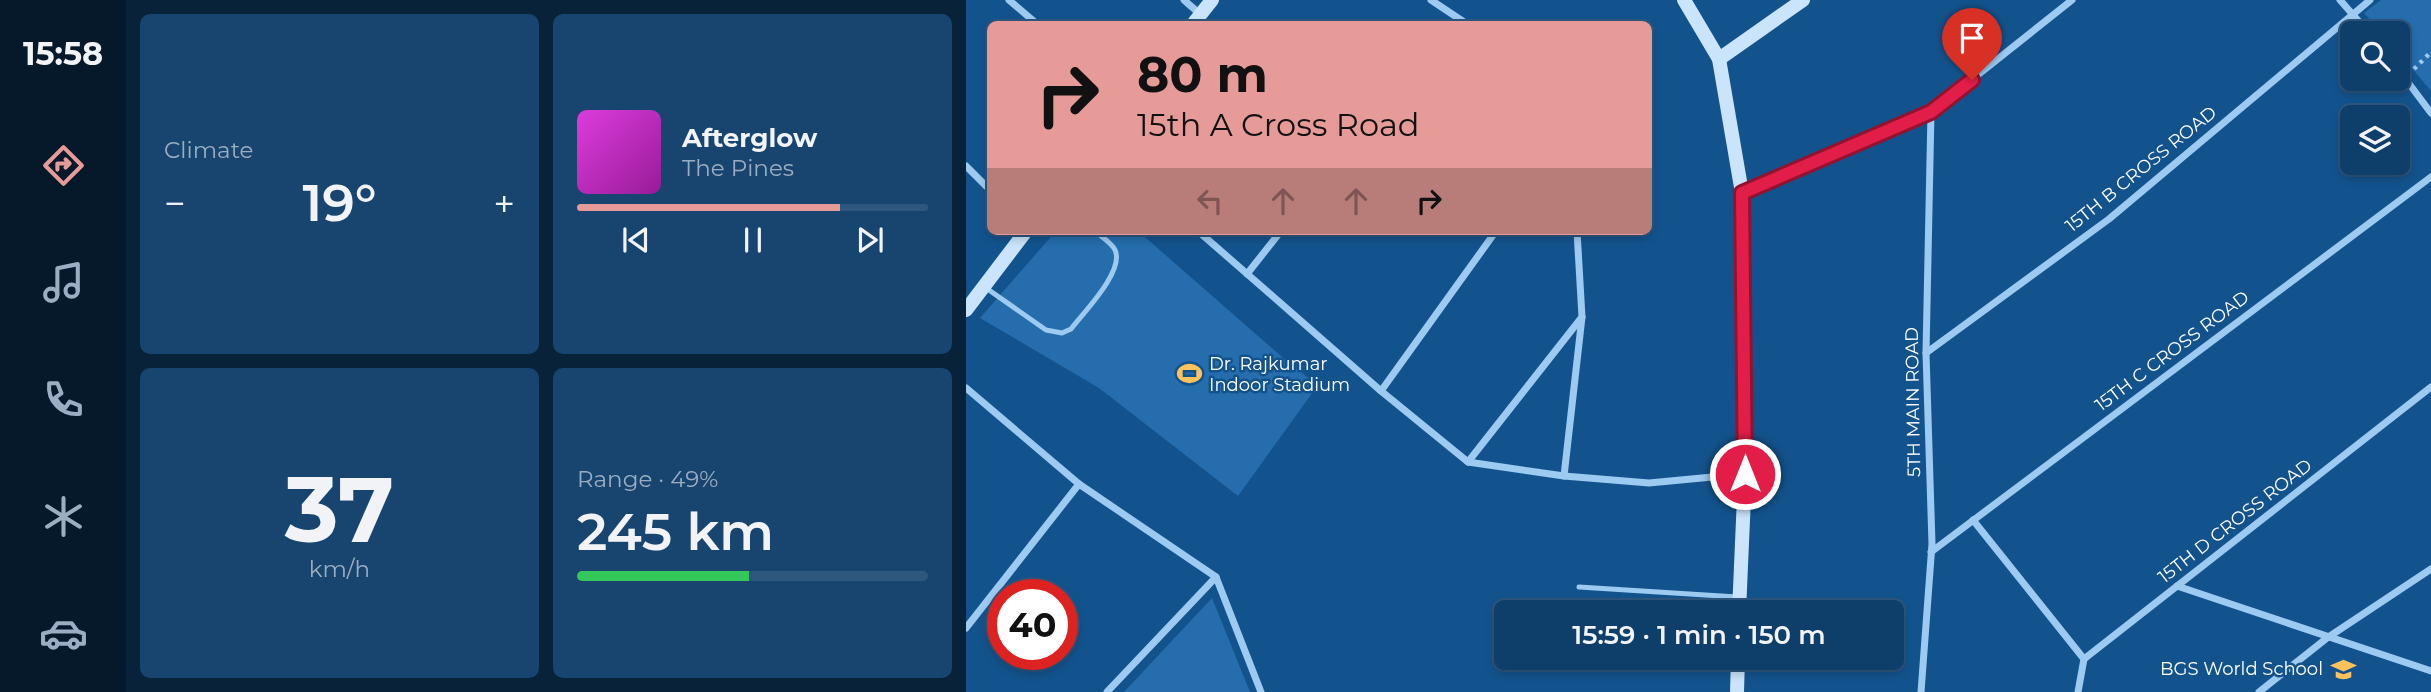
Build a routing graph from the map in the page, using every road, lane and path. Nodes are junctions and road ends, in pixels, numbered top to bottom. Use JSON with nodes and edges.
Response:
{"nodes":[{"id":1,"x":1009,"y":0,"type":"edge"},
{"id":2,"x":1184,"y":0,"type":"edge"},
{"id":3,"x":1212,"y":0,"type":"edge"},
{"id":4,"x":1432,"y":0,"type":"edge"},
{"id":5,"x":1684,"y":0,"type":"edge"},
{"id":6,"x":1803,"y":0,"type":"edge"},
{"id":7,"x":2073,"y":0,"type":"edge"},
{"id":8,"x":2340,"y":0,"type":"edge"},
{"id":9,"x":2370,"y":0,"type":"edge"},
{"id":10,"x":2353,"y":14,"type":"junction"},
{"id":11,"x":1197,"y":19,"type":"edge"},
{"id":12,"x":1034,"y":21,"type":"edge"},
{"id":13,"x":1459,"y":21,"type":"edge"},
{"id":14,"x":2359,"y":21,"type":"edge"},
{"id":15,"x":2431,"y":52,"type":"edge"},
{"id":16,"x":1719,"y":59,"type":"junction"},
{"id":17,"x":2410,"y":72,"type":"edge"},
{"id":18,"x":2410,"y":86,"type":"edge"},
{"id":19,"x":1931,"y":112,"type":"junction"},
{"id":20,"x":2431,"y":113,"type":"edge"},
{"id":21,"x":966,"y":166,"type":"edge"},
{"id":22,"x":2431,"y":177,"type":"edge"},
{"id":23,"x":987,"y":187,"type":"edge"},
{"id":24,"x":1742,"y":193,"type":"junction"},
{"id":25,"x":1023,"y":235,"type":"edge"},
{"id":26,"x":1100,"y":235,"type":"edge"},
{"id":27,"x":1203,"y":235,"type":"edge"},
{"id":28,"x":1279,"y":235,"type":"edge"},
{"id":29,"x":1493,"y":235,"type":"edge"},
{"id":30,"x":1577,"y":235,"type":"edge"},
{"id":31,"x":1247,"y":274,"type":"junction"},
{"id":32,"x":984,"y":287,"type":"junction"},
{"id":33,"x":966,"y":310,"type":"edge"},
{"id":34,"x":1582,"y":317,"type":"junction"},
{"id":35,"x":1926,"y":353,"type":"junction"},
{"id":36,"x":2431,"y":387,"type":"edge"},
{"id":37,"x":966,"y":388,"type":"edge"},
{"id":38,"x":1381,"y":391,"type":"junction"},
{"id":39,"x":1468,"y":462,"type":"junction"},
{"id":40,"x":1745,"y":474,"type":"junction"},
{"id":41,"x":1564,"y":476,"type":"junction"},
{"id":42,"x":1079,"y":484,"type":"junction"},
{"id":43,"x":1973,"y":520,"type":"junction"},
{"id":44,"x":1931,"y":552,"type":"junction"},
{"id":45,"x":2431,"y":569,"type":"edge"},
{"id":46,"x":1216,"y":578,"type":"junction"},
{"id":47,"x":2177,"y":586,"type":"junction"},
{"id":48,"x":1579,"y":587,"type":"dead end"},
{"id":49,"x":1740,"y":597,"type":"junction"},
{"id":50,"x":1740,"y":600,"type":"edge"},
{"id":51,"x":966,"y":628,"type":"edge"},
{"id":52,"x":2327,"y":638,"type":"junction"},
{"id":53,"x":2084,"y":659,"type":"junction"},
{"id":54,"x":1738,"y":670,"type":"edge"},
{"id":55,"x":2431,"y":671,"type":"edge"},
{"id":56,"x":1107,"y":692,"type":"edge"},
{"id":57,"x":1261,"y":692,"type":"edge"},
{"id":58,"x":1737,"y":692,"type":"edge"},
{"id":59,"x":1922,"y":692,"type":"edge"},
{"id":60,"x":2078,"y":692,"type":"edge"},
{"id":61,"x":2259,"y":692,"type":"edge"}],
"edges":[{"from":1,"to":12,"type":"street"},
{"from":2,"to":11,"type":"street"},
{"from":3,"to":11,"type":"street"},
{"from":4,"to":13,"type":"street"},
{"from":5,"to":16,"type":"street"},
{"from":6,"to":16,"type":"street"},
{"from":7,"to":19,"type":"street"},
{"from":8,"to":10,"type":"street"},
{"from":9,"to":10,"type":"street","name":"15TH B CROSS ROAD"},
{"from":10,"to":14,"type":"street"},
{"from":10,"to":35,"type":"street","name":"15TH B CROSS ROAD"},
{"from":15,"to":17,"type":"path"},
{"from":16,"to":24,"type":"street"},
{"from":18,"to":20,"type":"street"},
{"from":19,"to":24,"type":"street"},
{"from":19,"to":35,"type":"street","name":"5TH MAIN ROAD"},
{"from":21,"to":23,"type":"street"},
{"from":22,"to":43,"type":"street","name":"15TH C CROSS ROAD"},
{"from":24,"to":40,"type":"street"},
{"from":25,"to":32,"type":"street"},
{"from":26,"to":32,"type":"lane"},
{"from":27,"to":31,"type":"street"},
{"from":28,"to":31,"type":"street"},
{"from":29,"to":38,"type":"street"},
{"from":30,"to":34,"type":"street"},
{"from":31,"to":38,"type":"street"},
{"from":32,"to":33,"type":"street"},
{"from":34,"to":39,"type":"street"},
{"from":34,"to":41,"type":"street"},
{"from":35,"to":44,"type":"street","name":"5TH MAIN ROAD"},
{"from":36,"to":47,"type":"street","name":"15TH D CROSS ROAD"},
{"from":37,"to":42,"type":"street"},
{"from":38,"to":39,"type":"street"},
{"from":39,"to":41,"type":"street"},
{"from":40,"to":41,"type":"street"},
{"from":40,"to":49,"type":"street"},
{"from":42,"to":46,"type":"street"},
{"from":42,"to":51,"type":"street"},
{"from":43,"to":44,"type":"street","name":"15TH C CROSS ROAD"},
{"from":43,"to":53,"type":"street"},
{"from":44,"to":59,"type":"street","name":"5TH MAIN ROAD"},
{"from":45,"to":52,"type":"street"},
{"from":46,"to":56,"type":"street"},
{"from":46,"to":57,"type":"street"},
{"from":47,"to":52,"type":"street"},
{"from":47,"to":53,"type":"street","name":"15TH D CROSS ROAD"},
{"from":48,"to":49,"type":"lane"},
{"from":49,"to":50,"type":"street"},
{"from":52,"to":55,"type":"street"},
{"from":52,"to":61,"type":"street"},
{"from":53,"to":60,"type":"street"},
{"from":54,"to":58,"type":"street"}]}
